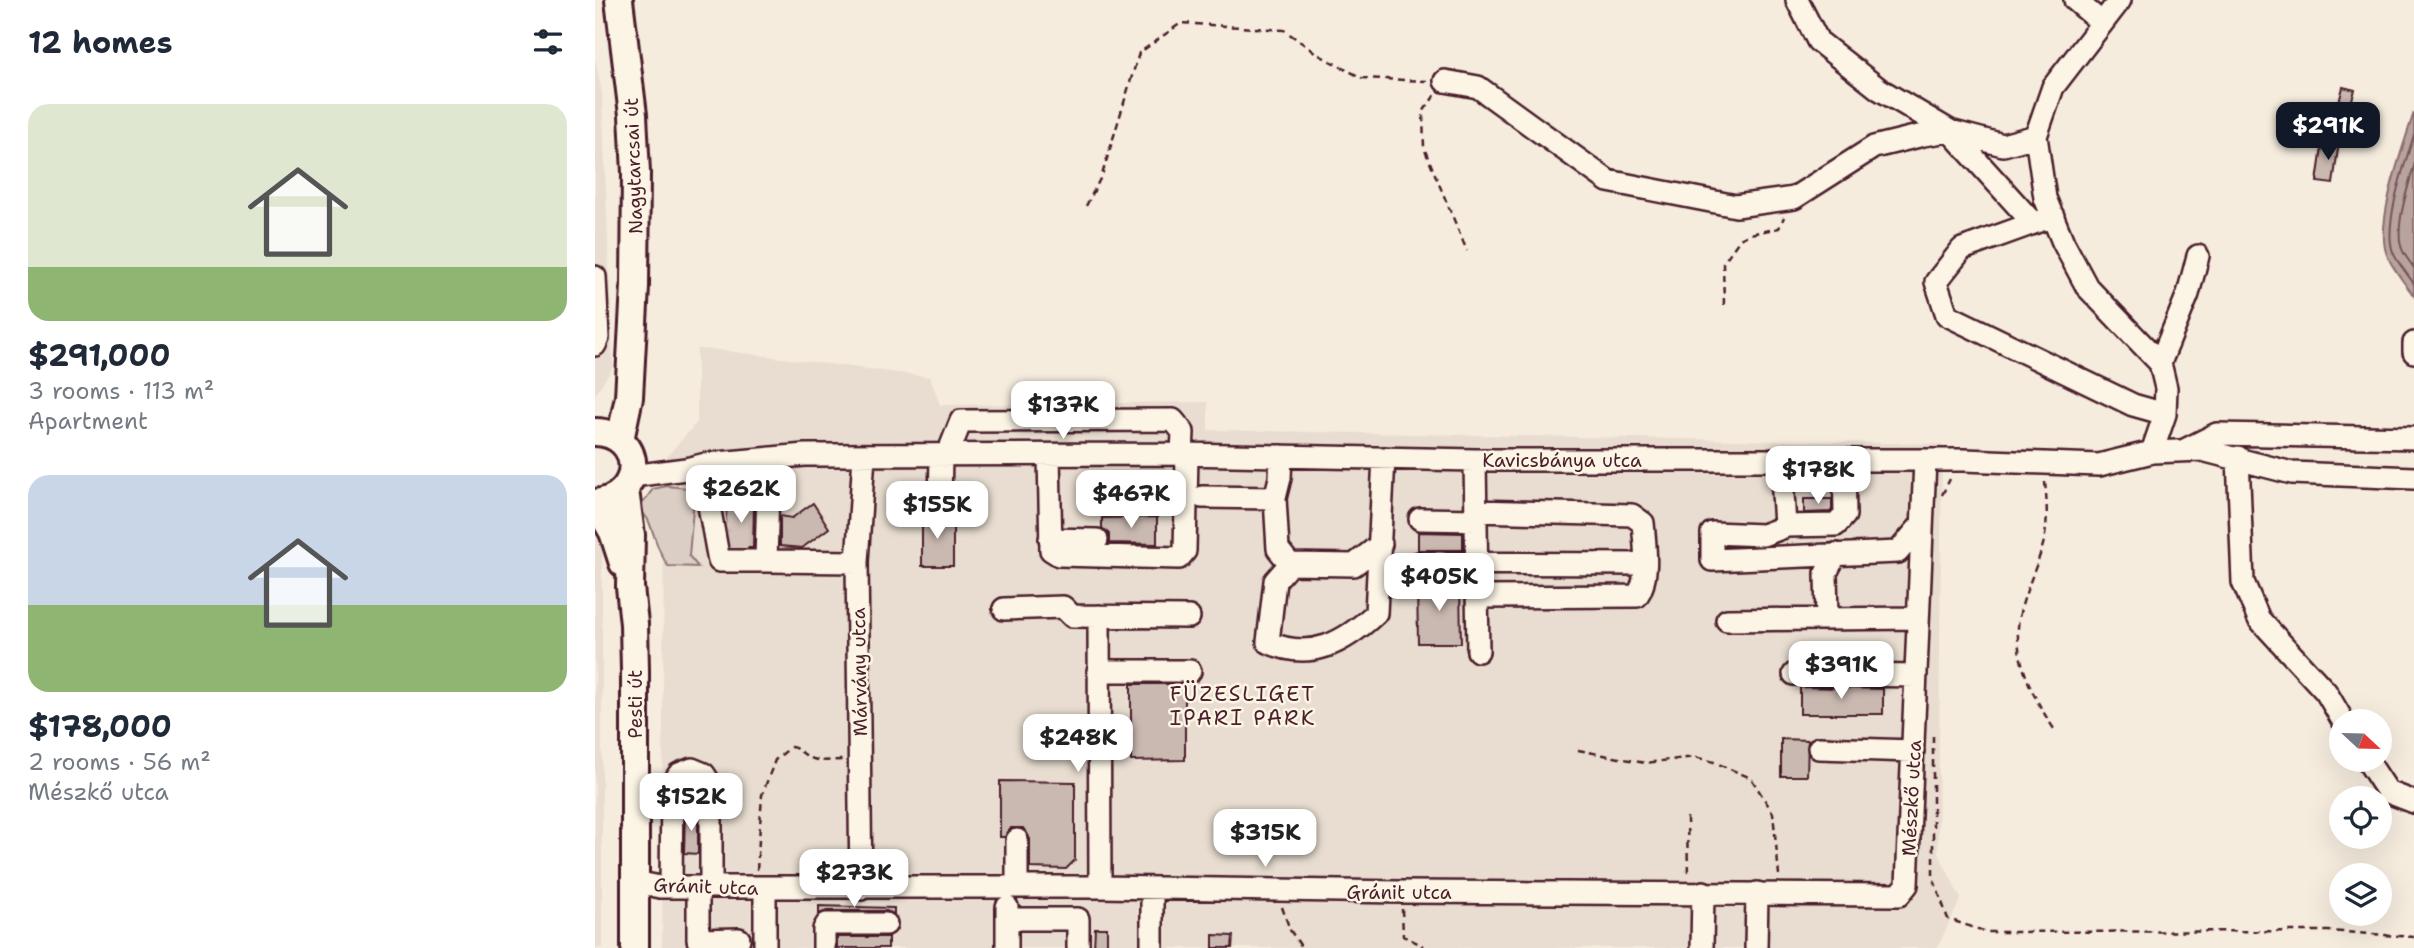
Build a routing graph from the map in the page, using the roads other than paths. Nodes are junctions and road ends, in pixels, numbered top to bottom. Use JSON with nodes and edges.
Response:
{"nodes":[{"id":1,"x":619,"y":0,"type":"edge"},
{"id":2,"x":1797,"y":0,"type":"edge"},
{"id":3,"x":2075,"y":0,"type":"edge"},
{"id":4,"x":2120,"y":0,"type":"edge"},
{"id":5,"x":2102,"y":23,"type":"junction"},
{"id":6,"x":1445,"y":81,"type":"road end"},
{"id":7,"x":1949,"y":131,"type":"junction"},
{"id":8,"x":2036,"y":136,"type":"junction"},
{"id":9,"x":2043,"y":219,"type":"junction"},
{"id":10,"x":2198,"y":256,"type":"dead end"},
{"id":11,"x":595,"y":277,"type":"edge"},
{"id":12,"x":2414,"y":343,"type":"edge"},
{"id":13,"x":595,"y":345,"type":"edge"},
{"id":14,"x":2414,"y":352,"type":"edge"},
{"id":15,"x":2160,"y":363,"type":"junction"},
{"id":16,"x":2165,"y":414,"type":"junction"},
{"id":17,"x":1045,"y":421,"type":"junction"},
{"id":18,"x":2414,"y":438,"type":"edge"},
{"id":19,"x":2183,"y":451,"type":"junction"},
{"id":20,"x":2152,"y":452,"type":"junction"},
{"id":21,"x":617,"y":455,"type":"edge"},
{"id":22,"x":1047,"y":455,"type":"junction"},
{"id":23,"x":1185,"y":455,"type":"junction"},
{"id":24,"x":864,"y":456,"type":"junction"},
{"id":25,"x":944,"y":456,"type":"junction"},
{"id":26,"x":1282,"y":456,"type":"junction"},
{"id":27,"x":2238,"y":457,"type":"junction"},
{"id":28,"x":1384,"y":458,"type":"junction"},
{"id":29,"x":1475,"y":460,"type":"junction"},
{"id":30,"x":1781,"y":460,"type":"junction"},
{"id":31,"x":1844,"y":460,"type":"junction"},
{"id":32,"x":1924,"y":460,"type":"junction"},
{"id":33,"x":706,"y":464,"type":"junction"},
{"id":34,"x":2414,"y":478,"type":"edge"},
{"id":35,"x":706,"y":489,"type":"junction"},
{"id":36,"x":1275,"y":498,"type":"junction"},
{"id":37,"x":1194,"y":500,"type":"junction"},
{"id":38,"x":596,"y":503,"type":"edge"},
{"id":39,"x":1103,"y":503,"type":"dead end"},
{"id":40,"x":940,"y":504,"type":"dead end"},
{"id":41,"x":1476,"y":516,"type":"junction"},
{"id":42,"x":1420,"y":519,"type":"dead end"},
{"id":43,"x":1922,"y":524,"type":"junction"},
{"id":44,"x":1787,"y":526,"type":"junction"},
{"id":45,"x":762,"y":537,"type":"junction"},
{"id":46,"x":1050,"y":539,"type":"junction"},
{"id":47,"x":1097,"y":540,"type":"dead end"},
{"id":48,"x":1381,"y":544,"type":"junction"},
{"id":49,"x":1836,"y":554,"type":"junction"},
{"id":50,"x":857,"y":562,"type":"junction"},
{"id":51,"x":1476,"y":562,"type":"junction"},
{"id":52,"x":1419,"y":563,"type":"dead end"},
{"id":53,"x":1290,"y":564,"type":"junction"},
{"id":54,"x":1644,"y":564,"type":"junction"},
{"id":55,"x":630,"y":587,"type":"junction"},
{"id":56,"x":1477,"y":597,"type":"junction"},
{"id":57,"x":1004,"y":609,"type":"dead end"},
{"id":58,"x":1100,"y":616,"type":"junction"},
{"id":59,"x":1189,"y":617,"type":"dead end"},
{"id":60,"x":1918,"y":618,"type":"junction"},
{"id":61,"x":1827,"y":619,"type":"junction"},
{"id":62,"x":1727,"y":620,"type":"dead end"},
{"id":63,"x":1478,"y":651,"type":"dead end"},
{"id":64,"x":1098,"y":666,"type":"junction"},
{"id":65,"x":1190,"y":671,"type":"dead end"},
{"id":66,"x":1794,"y":674,"type":"dead end"},
{"id":67,"x":1916,"y":676,"type":"junction"},
{"id":68,"x":2336,"y":709,"type":"edge"},
{"id":69,"x":1819,"y":748,"type":"dead end"},
{"id":70,"x":1913,"y":751,"type":"junction"},
{"id":71,"x":2375,"y":772,"type":"edge"},
{"id":72,"x":2414,"y":802,"type":"edge"},
{"id":73,"x":672,"y":834,"type":"junction"},
{"id":74,"x":711,"y":834,"type":"junction"},
{"id":75,"x":1017,"y":840,"type":"dead end"},
{"id":76,"x":635,"y":882,"type":"junction"},
{"id":77,"x":1907,"y":884,"type":"joint"},
{"id":78,"x":671,"y":887,"type":"junction"},
{"id":79,"x":704,"y":887,"type":"junction"},
{"id":80,"x":761,"y":887,"type":"junction"},
{"id":81,"x":1012,"y":887,"type":"junction"},
{"id":82,"x":1100,"y":887,"type":"junction"},
{"id":83,"x":1152,"y":888,"type":"junction"},
{"id":84,"x":857,"y":889,"type":"junction"},
{"id":85,"x":1695,"y":892,"type":"junction"},
{"id":86,"x":1757,"y":892,"type":"junction"},
{"id":87,"x":1007,"y":919,"type":"junction"},
{"id":88,"x":852,"y":924,"type":"junction"},
{"id":89,"x":886,"y":924,"type":"dead end"},
{"id":90,"x":739,"y":939,"type":"dead end"},
{"id":91,"x":635,"y":948,"type":"edge"},
{"id":92,"x":765,"y":948,"type":"edge"},
{"id":93,"x":824,"y":948,"type":"edge"},
{"id":94,"x":1007,"y":948,"type":"edge"},
{"id":95,"x":1078,"y":948,"type":"edge"},
{"id":96,"x":1152,"y":948,"type":"edge"},
{"id":97,"x":1702,"y":948,"type":"edge"},
{"id":98,"x":1756,"y":948,"type":"edge"}],
"edges":[{"from":1,"to":21,"type":"main road","name":"Nagytarcsai út"},
{"from":2,"to":7,"type":"street"},
{"from":3,"to":5,"type":"street"},
{"from":4,"to":5,"type":"street"},
{"from":5,"to":8,"type":"street"},
{"from":6,"to":7,"type":"street"},
{"from":7,"to":8,"type":"street"},
{"from":7,"to":9,"type":"street"},
{"from":8,"to":9,"type":"street"},
{"from":9,"to":15,"type":"street"},
{"from":9,"to":16,"type":"street"},
{"from":10,"to":15,"type":"street"},
{"from":11,"to":13,"type":"street"},
{"from":12,"to":14,"type":"street"},
{"from":15,"to":16,"type":"street"},
{"from":16,"to":20,"type":"street"},
{"from":17,"to":22,"type":"street"},
{"from":17,"to":23,"type":"street"},
{"from":17,"to":25,"type":"street"},
{"from":18,"to":19,"type":"street"},
{"from":19,"to":20,"type":"street","name":"Kavicsbánya utca"},
{"from":19,"to":27,"type":"street","name":"Kavicsbánya utca"},
{"from":20,"to":32,"type":"street","name":"Kavicsbánya utca"},
{"from":21,"to":33,"type":"street","name":"Kavicsbánya utca"},
{"from":21,"to":38,"type":"main road"},
{"from":21,"to":55,"type":"main road","name":"Pesti út"},
{"from":22,"to":23,"type":"street","name":"Kavicsbánya utca"},
{"from":22,"to":25,"type":"street","name":"Kavicsbánya utca"},
{"from":22,"to":46,"type":"street"},
{"from":23,"to":26,"type":"street","name":"Kavicsbánya utca"},
{"from":23,"to":37,"type":"street"},
{"from":24,"to":25,"type":"street","name":"Kavicsbánya utca"},
{"from":24,"to":33,"type":"street","name":"Kavicsbánya utca"},
{"from":24,"to":50,"type":"street","name":"Márvány utca"},
{"from":25,"to":40,"type":"street"},
{"from":26,"to":28,"type":"street","name":"Kavicsbánya utca"},
{"from":26,"to":36,"type":"street"},
{"from":27,"to":34,"type":"street","name":"Kavicsbánya utca"},
{"from":27,"to":68,"type":"street"},
{"from":28,"to":29,"type":"street","name":"Kavicsbánya utca"},
{"from":28,"to":48,"type":"street"},
{"from":29,"to":30,"type":"street","name":"Kavicsbánya utca"},
{"from":29,"to":41,"type":"street"},
{"from":30,"to":31,"type":"street","name":"Kavicsbánya utca"},
{"from":30,"to":44,"type":"street"},
{"from":31,"to":32,"type":"street","name":"Kavicsbánya utca"},
{"from":31,"to":44,"type":"street"},
{"from":32,"to":43,"type":"street","name":"Mészkő utca"},
{"from":33,"to":35,"type":"street"},
{"from":35,"to":45,"type":"street"},
{"from":35,"to":45,"type":"street"},
{"from":36,"to":37,"type":"street"},
{"from":36,"to":53,"type":"street"},
{"from":37,"to":39,"type":"street"},
{"from":37,"to":46,"type":"street"},
{"from":38,"to":55,"type":"main road","name":"Pesti út"},
{"from":41,"to":42,"type":"street"},
{"from":41,"to":51,"type":"street"},
{"from":41,"to":54,"type":"street"},
{"from":43,"to":49,"type":"street"},
{"from":43,"to":60,"type":"street","name":"Mészkő utca"},
{"from":44,"to":49,"type":"street"},
{"from":45,"to":50,"type":"street"},
{"from":46,"to":47,"type":"street"},
{"from":48,"to":53,"type":"street"},
{"from":48,"to":53,"type":"street"},
{"from":49,"to":61,"type":"street"},
{"from":50,"to":84,"type":"street","name":"Márvány utca"},
{"from":51,"to":52,"type":"street"},
{"from":51,"to":54,"type":"street"},
{"from":51,"to":56,"type":"street"},
{"from":54,"to":56,"type":"street"},
{"from":55,"to":76,"type":"main road","name":"Pesti út"},
{"from":56,"to":63,"type":"street"},
{"from":57,"to":58,"type":"street"},
{"from":58,"to":59,"type":"street"},
{"from":58,"to":64,"type":"street"},
{"from":60,"to":61,"type":"street"},
{"from":60,"to":67,"type":"street","name":"Mészkő utca"},
{"from":61,"to":62,"type":"street"},
{"from":64,"to":65,"type":"street"},
{"from":64,"to":82,"type":"street"},
{"from":66,"to":67,"type":"street"},
{"from":67,"to":70,"type":"street","name":"Mészkő utca"},
{"from":69,"to":70,"type":"street"},
{"from":70,"to":77,"type":"street","name":"Mészkő utca"},
{"from":71,"to":72,"type":"street"},
{"from":73,"to":74,"type":"street"},
{"from":73,"to":74,"type":"street"},
{"from":73,"to":74,"type":"street"},
{"from":73,"to":78,"type":"street"},
{"from":74,"to":79,"type":"street"},
{"from":75,"to":81,"type":"street"},
{"from":76,"to":78,"type":"street","name":"Gránit utca"},
{"from":76,"to":91,"type":"main road","name":"Pesti út"},
{"from":77,"to":86,"type":"street","name":"Gránit utca"},
{"from":78,"to":79,"type":"street","name":"Gránit utca"},
{"from":79,"to":80,"type":"street","name":"Gránit utca"},
{"from":79,"to":90,"type":"street"},
{"from":80,"to":84,"type":"street","name":"Gránit utca"},
{"from":80,"to":92,"type":"street"},
{"from":81,"to":82,"type":"street","name":"Gránit utca"},
{"from":81,"to":84,"type":"street","name":"Gránit utca"},
{"from":81,"to":87,"type":"street"},
{"from":82,"to":83,"type":"street","name":"Gránit utca"},
{"from":83,"to":85,"type":"street","name":"Gránit utca"},
{"from":83,"to":96,"type":"street"},
{"from":84,"to":88,"type":"street","name":"Márvány utca"},
{"from":85,"to":86,"type":"street","name":"Gránit utca"},
{"from":85,"to":97,"type":"street"},
{"from":86,"to":98,"type":"street"},
{"from":87,"to":94,"type":"street"},
{"from":87,"to":95,"type":"street"},
{"from":88,"to":89,"type":"street"},
{"from":88,"to":93,"type":"street"}]}
